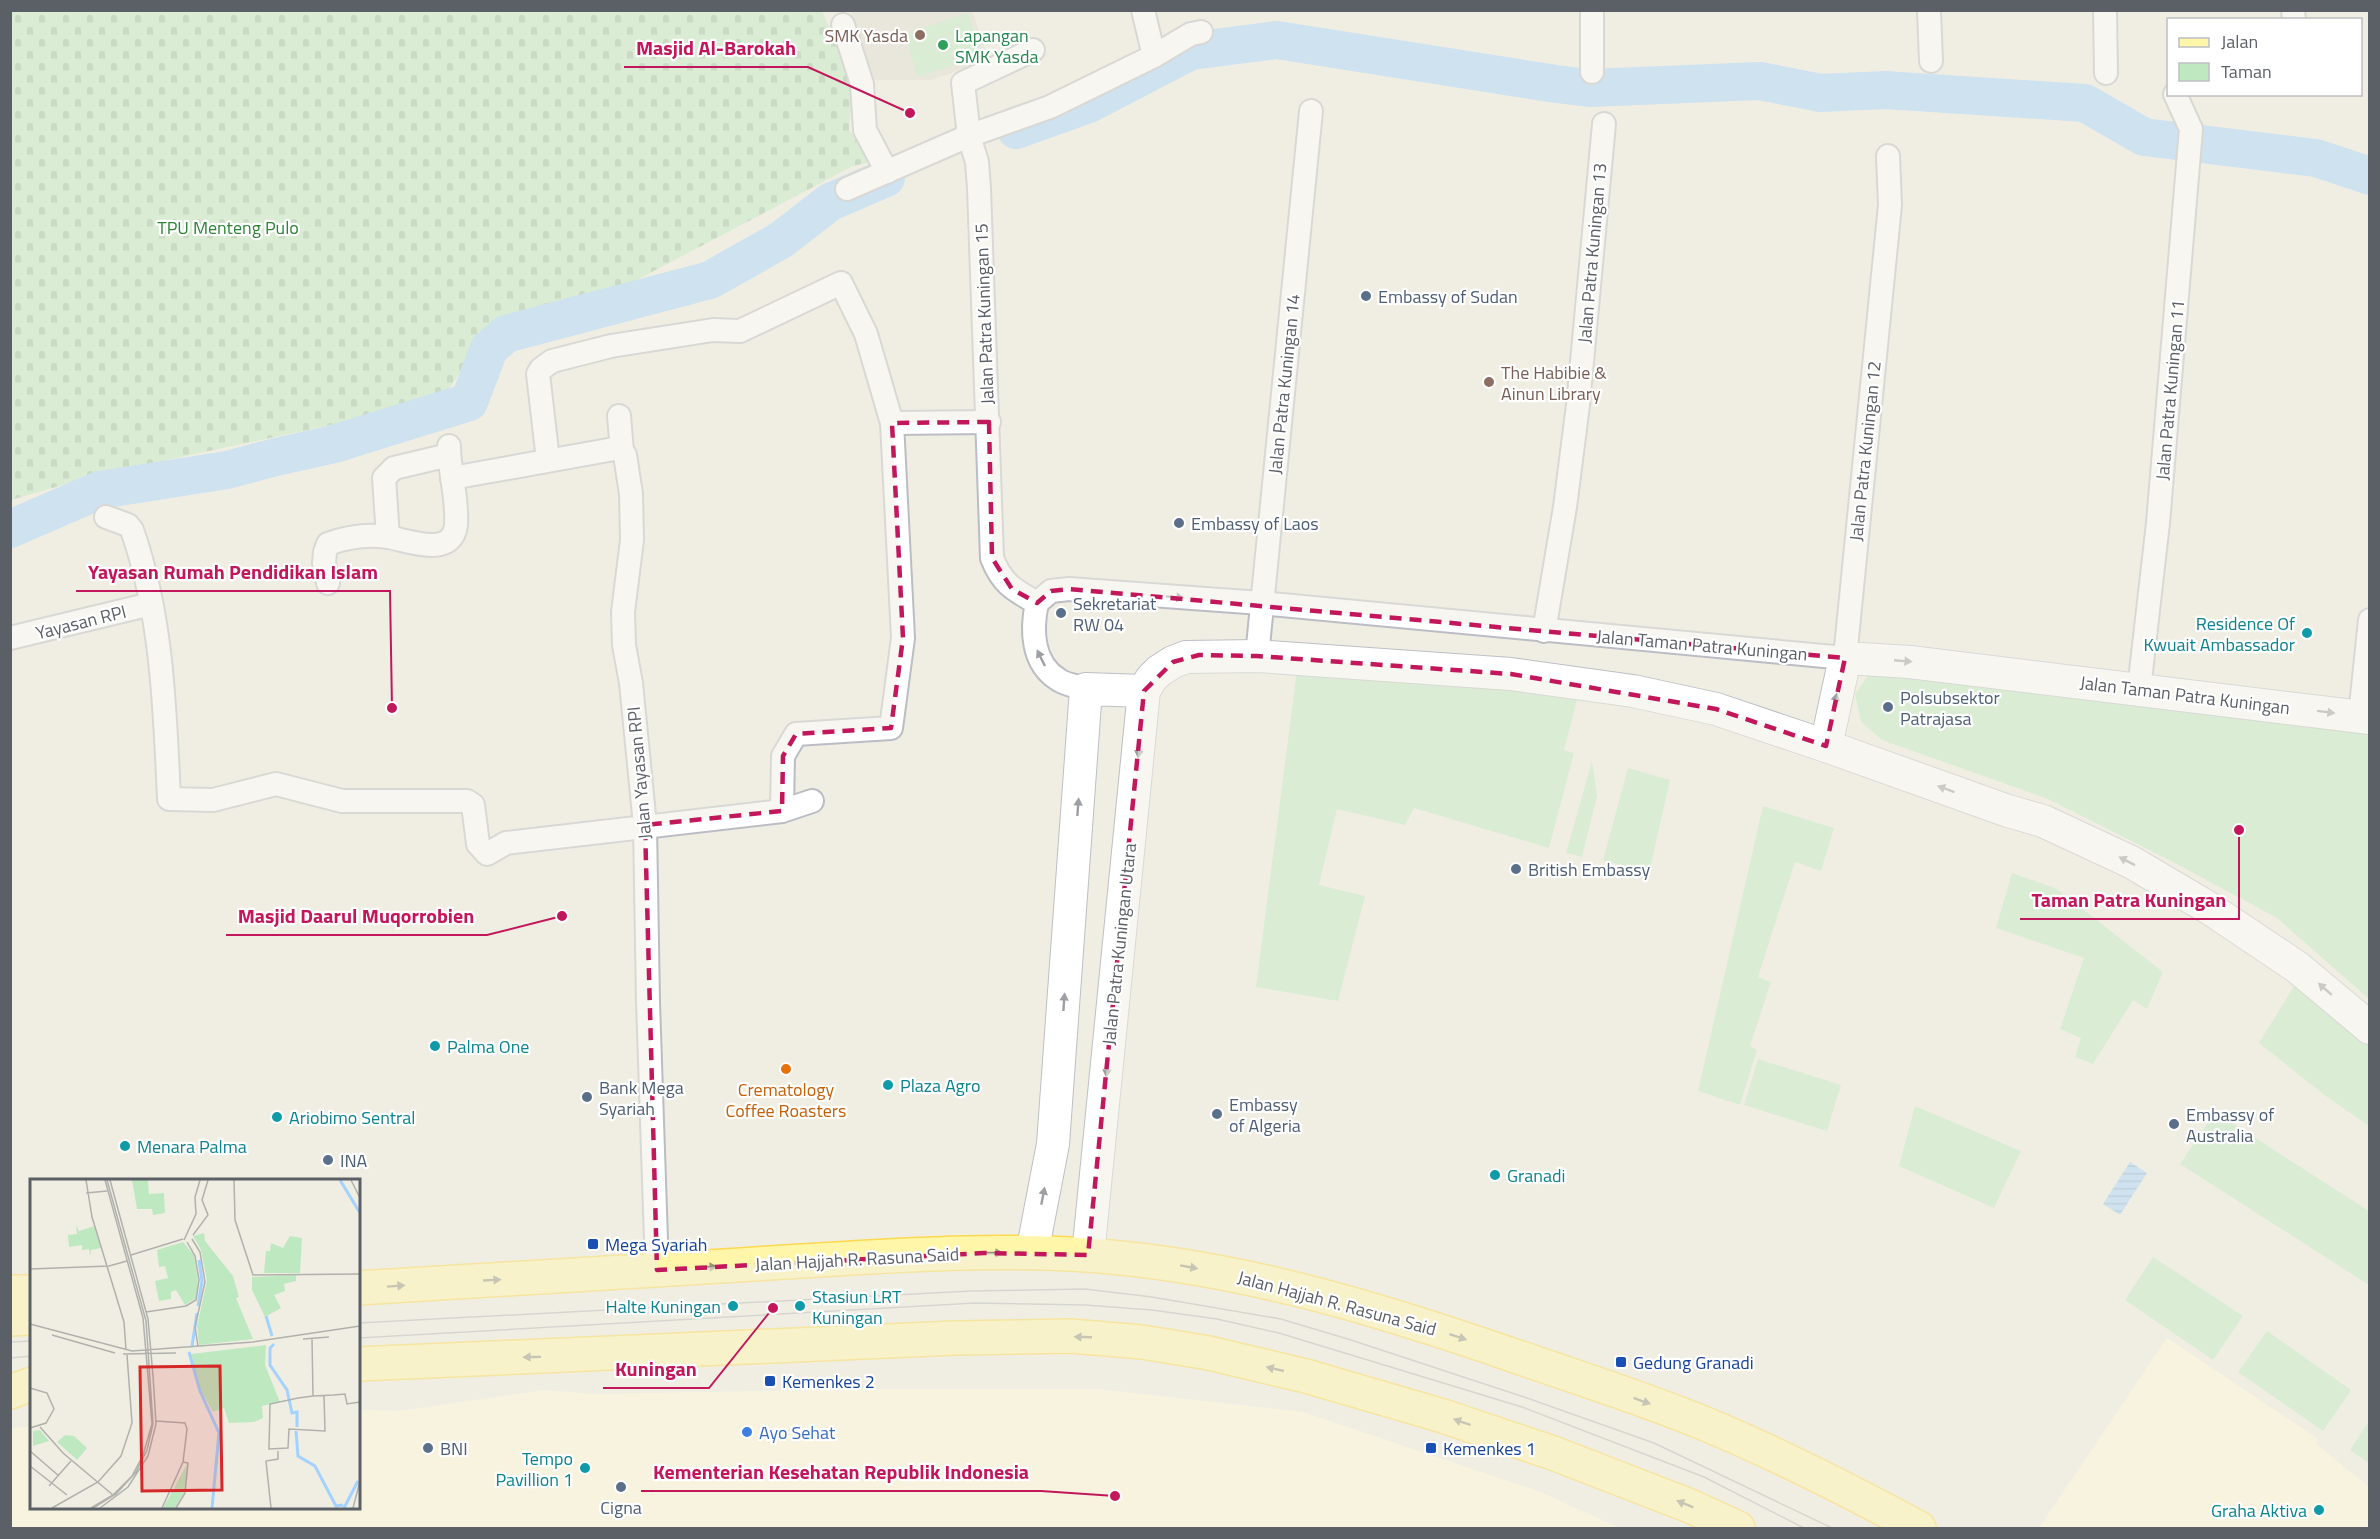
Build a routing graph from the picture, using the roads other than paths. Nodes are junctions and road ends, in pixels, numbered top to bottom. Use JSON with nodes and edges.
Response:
{"nodes":[{"id":1,"x":1143,"y":10,"type":"edge"},
{"id":2,"x":1592,"y":10,"type":"edge"},
{"id":3,"x":1929,"y":10,"type":"edge"},
{"id":4,"x":2105,"y":10,"type":"edge"},
{"id":5,"x":843,"y":25,"type":"dead end"},
{"id":6,"x":1201,"y":32,"type":"dead end"},
{"id":7,"x":1033,"y":50,"type":"dead end"},
{"id":8,"x":1154,"y":56,"type":"junction"},
{"id":9,"x":1931,"y":60,"type":"dead end"},
{"id":10,"x":1593,"y":72,"type":"dead end"},
{"id":11,"x":2106,"y":73,"type":"dead end"},
{"id":12,"x":2176,"y":96,"type":"edge"},
{"id":13,"x":1311,"y":111,"type":"dead end"},
{"id":14,"x":1604,"y":124,"type":"dead end"},
{"id":15,"x":972,"y":146,"type":"junction"},
{"id":16,"x":1888,"y":156,"type":"dead end"},
{"id":17,"x":887,"y":172,"type":"junction"},
{"id":18,"x":847,"y":189,"type":"dead end"},
{"id":19,"x":619,"y":416,"type":"dead end"},
{"id":20,"x":988,"y":422,"type":"junction"},
{"id":21,"x":892,"y":423,"type":"junction"},
{"id":22,"x":622,"y":451,"type":"junction"},
{"id":23,"x":548,"y":460,"type":"junction"},
{"id":24,"x":452,"y":478,"type":"junction"},
{"id":25,"x":106,"y":518,"type":"dead end"},
{"id":26,"x":388,"y":537,"type":"junction"},
{"id":27,"x":328,"y":583,"type":"dead end"},
{"id":28,"x":1036,"y":603,"type":"junction"},
{"id":29,"x":151,"y":604,"type":"junction"},
{"id":30,"x":1267,"y":604,"type":"junction"},
{"id":31,"x":2370,"y":620,"type":"edge"},
{"id":32,"x":1544,"y":631,"type":"junction"},
{"id":33,"x":10,"y":638,"type":"edge"},
{"id":34,"x":1257,"y":656,"type":"junction"},
{"id":35,"x":1845,"y":658,"type":"junction"},
{"id":36,"x":1086,"y":689,"type":"junction"},
{"id":37,"x":2139,"y":689,"type":"junction"},
{"id":38,"x":1144,"y":691,"type":"junction"},
{"id":39,"x":2365,"y":717,"type":"edge"},
{"id":40,"x":1826,"y":746,"type":"junction"},
{"id":41,"x":812,"y":801,"type":"dead end"},
{"id":42,"x":782,"y":811,"type":"junction"},
{"id":43,"x":645,"y":825,"type":"junction"},
{"id":44,"x":2370,"y":1028,"type":"edge"},
{"id":45,"x":1032,"y":1253,"type":"junction"},
{"id":46,"x":1088,"y":1255,"type":"junction"},
{"id":47,"x":657,"y":1270,"type":"junction"},
{"id":48,"x":360,"y":1288,"type":"edge"},
{"id":49,"x":10,"y":1292,"type":"edge"},
{"id":50,"x":30,"y":1292,"type":"edge"},
{"id":51,"x":30,"y":1318,"type":"edge"},
{"id":52,"x":10,"y":1319,"type":"edge"},
{"id":53,"x":360,"y":1364,"type":"edge"},
{"id":54,"x":10,"y":1382,"type":"edge"},
{"id":55,"x":30,"y":1382,"type":"edge"},
{"id":56,"x":30,"y":1383,"type":"edge"},
{"id":57,"x":10,"y":1392,"type":"edge"},
{"id":58,"x":1867,"y":1513,"type":"edge"},
{"id":59,"x":1738,"y":1528,"type":"edge"},
{"id":60,"x":1918,"y":1528,"type":"edge"}],
"edges":[{"from":1,"to":8,"type":"street"},
{"from":2,"to":10,"type":"street"},
{"from":3,"to":9,"type":"street"},
{"from":4,"to":11,"type":"street"},
{"from":5,"to":17,"type":"street"},
{"from":6,"to":8,"type":"street"},
{"from":7,"to":15,"type":"street","name":"Jalan Patra Kuningan 15"},
{"from":8,"to":15,"type":"street"},
{"from":12,"to":37,"type":"street","name":"Jalan Patra Kuningan 11"},
{"from":13,"to":30,"type":"street","name":"Jalan Patra Kuningan 14"},
{"from":14,"to":32,"type":"street","name":"Jalan Patra Kuningan 13"},
{"from":15,"to":17,"type":"street"},
{"from":15,"to":20,"type":"street","name":"Jalan Patra Kuningan 15"},
{"from":16,"to":35,"type":"street","name":"Jalan Patra Kuningan 12"},
{"from":17,"to":18,"type":"street"},
{"from":19,"to":22,"type":"street","name":"Jalan Yayasan RPI"},
{"from":20,"to":21,"type":"street"},
{"from":20,"to":28,"type":"street","name":"Jalan Patra Kuningan 15"},
{"from":21,"to":23,"type":"street"},
{"from":21,"to":42,"type":"street"},
{"from":22,"to":23,"type":"street"},
{"from":22,"to":43,"type":"street","name":"Jalan Yayasan RPI"},
{"from":23,"to":24,"type":"street"},
{"from":24,"to":26,"type":"street"},
{"from":24,"to":26,"type":"street"},
{"from":25,"to":29,"type":"street"},
{"from":26,"to":27,"type":"street"},
{"from":28,"to":30,"type":"street","name":"Jalan Taman Patra Kuningan","one_way":true},
{"from":36,"to":28,"type":"street","one_way":true},
{"from":29,"to":33,"type":"street","name":"Yayasan RPI"},
{"from":29,"to":43,"type":"street"},
{"from":30,"to":32,"type":"street","name":"Jalan Taman Patra Kuningan"},
{"from":30,"to":34,"type":"street","name":"Jalan Patra Kuningan 14"},
{"from":31,"to":39,"type":"street"},
{"from":32,"to":35,"type":"street","name":"Jalan Taman Patra Kuningan"},
{"from":34,"to":38,"type":"street"},
{"from":34,"to":40,"type":"street"},
{"from":35,"to":37,"type":"street","name":"Jalan Taman Patra Kuningan","one_way":true},
{"from":40,"to":35,"type":"street","name":"Jalan Patra Kuningan 12","one_way":true},
{"from":36,"to":38,"type":"street"},
{"from":45,"to":36,"type":"street","one_way":true},
{"from":37,"to":39,"type":"street","name":"Jalan Taman Patra Kuningan","one_way":true},
{"from":38,"to":46,"type":"street","name":"Jalan Patra Kuningan Utara","one_way":true},
{"from":44,"to":40,"type":"street","one_way":true},
{"from":41,"to":42,"type":"street"},
{"from":42,"to":43,"type":"street"},
{"from":43,"to":47,"type":"street","name":"Jalan Yayasan RPI"},
{"from":45,"to":46,"type":"main road","name":"Jalan Hajjah R. Rasuna Said"},
{"from":47,"to":45,"type":"main road","name":"Jalan Hajjah R. Rasuna Said","one_way":true},
{"from":46,"to":58,"type":"main road","name":"Jalan Hajjah R. Rasuna Said","one_way":true},
{"from":48,"to":47,"type":"main road","name":"Jalan Hajjah R. Rasuna Said","one_way":true},
{"from":49,"to":50,"type":"main road"},
{"from":51,"to":52,"type":"main road"},
{"from":59,"to":53,"type":"main road","one_way":true},
{"from":54,"to":55,"type":"main road"},
{"from":56,"to":57,"type":"main road"},
{"from":58,"to":60,"type":"main road","name":"Jalan Hajjah R. Rasuna Said"}]}
